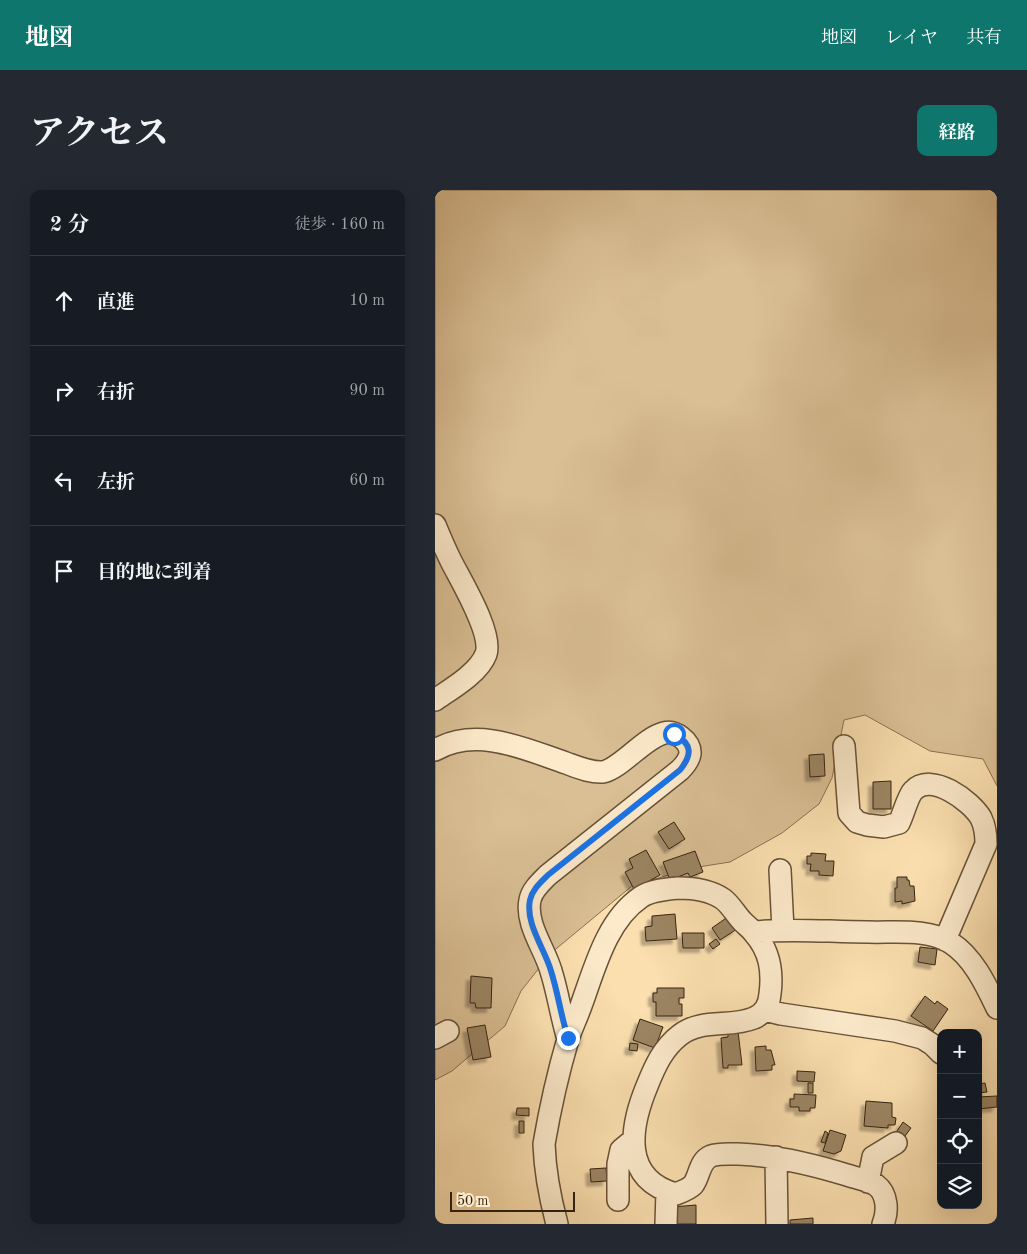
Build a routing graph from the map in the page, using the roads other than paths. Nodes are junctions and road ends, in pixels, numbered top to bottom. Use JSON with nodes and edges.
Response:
{"nodes":[{"id":1,"x":435,"y":526,"type":"edge"},
{"id":2,"x":435,"y":700,"type":"edge"},
{"id":3,"x":843,"y":746,"type":"dead end"},
{"id":4,"x":435,"y":750,"type":"edge"},
{"id":5,"x":781,"y":870,"type":"dead end"},
{"id":6,"x":783,"y":930,"type":"junction"},
{"id":7,"x":754,"y":932,"type":"junction"},
{"id":8,"x":945,"y":940,"type":"junction"},
{"id":9,"x":997,"y":1008,"type":"edge"},
{"id":10,"x":765,"y":1010,"type":"junction"},
{"id":11,"x":568,"y":1038,"type":"junction"},
{"id":12,"x":937,"y":1048,"type":"edge"},
{"id":13,"x":633,"y":1140,"type":"junction"},
{"id":14,"x":896,"y":1143,"type":"dead end"},
{"id":15,"x":775,"y":1157,"type":"junction"},
{"id":16,"x":868,"y":1182,"type":"junction"},
{"id":17,"x":667,"y":1192,"type":"junction"},
{"id":18,"x":619,"y":1200,"type":"dead end"},
{"id":19,"x":557,"y":1224,"type":"edge"},
{"id":20,"x":666,"y":1224,"type":"edge"},
{"id":21,"x":777,"y":1224,"type":"edge"},
{"id":22,"x":883,"y":1224,"type":"edge"}],
"edges":[{"from":1,"to":2,"type":"street"},
{"from":3,"to":8,"type":"street"},
{"from":4,"to":11,"type":"street"},
{"from":5,"to":6,"type":"street"},
{"from":6,"to":7,"type":"street"},
{"from":6,"to":8,"type":"street"},
{"from":7,"to":10,"type":"street"},
{"from":7,"to":11,"type":"street"},
{"from":8,"to":9,"type":"street"},
{"from":10,"to":12,"type":"street"},
{"from":10,"to":13,"type":"street"},
{"from":11,"to":19,"type":"street"},
{"from":13,"to":17,"type":"street"},
{"from":13,"to":18,"type":"street"},
{"from":14,"to":16,"type":"street"},
{"from":15,"to":16,"type":"street"},
{"from":15,"to":17,"type":"street"},
{"from":15,"to":21,"type":"street"},
{"from":16,"to":22,"type":"street"},
{"from":17,"to":20,"type":"street"}]}
